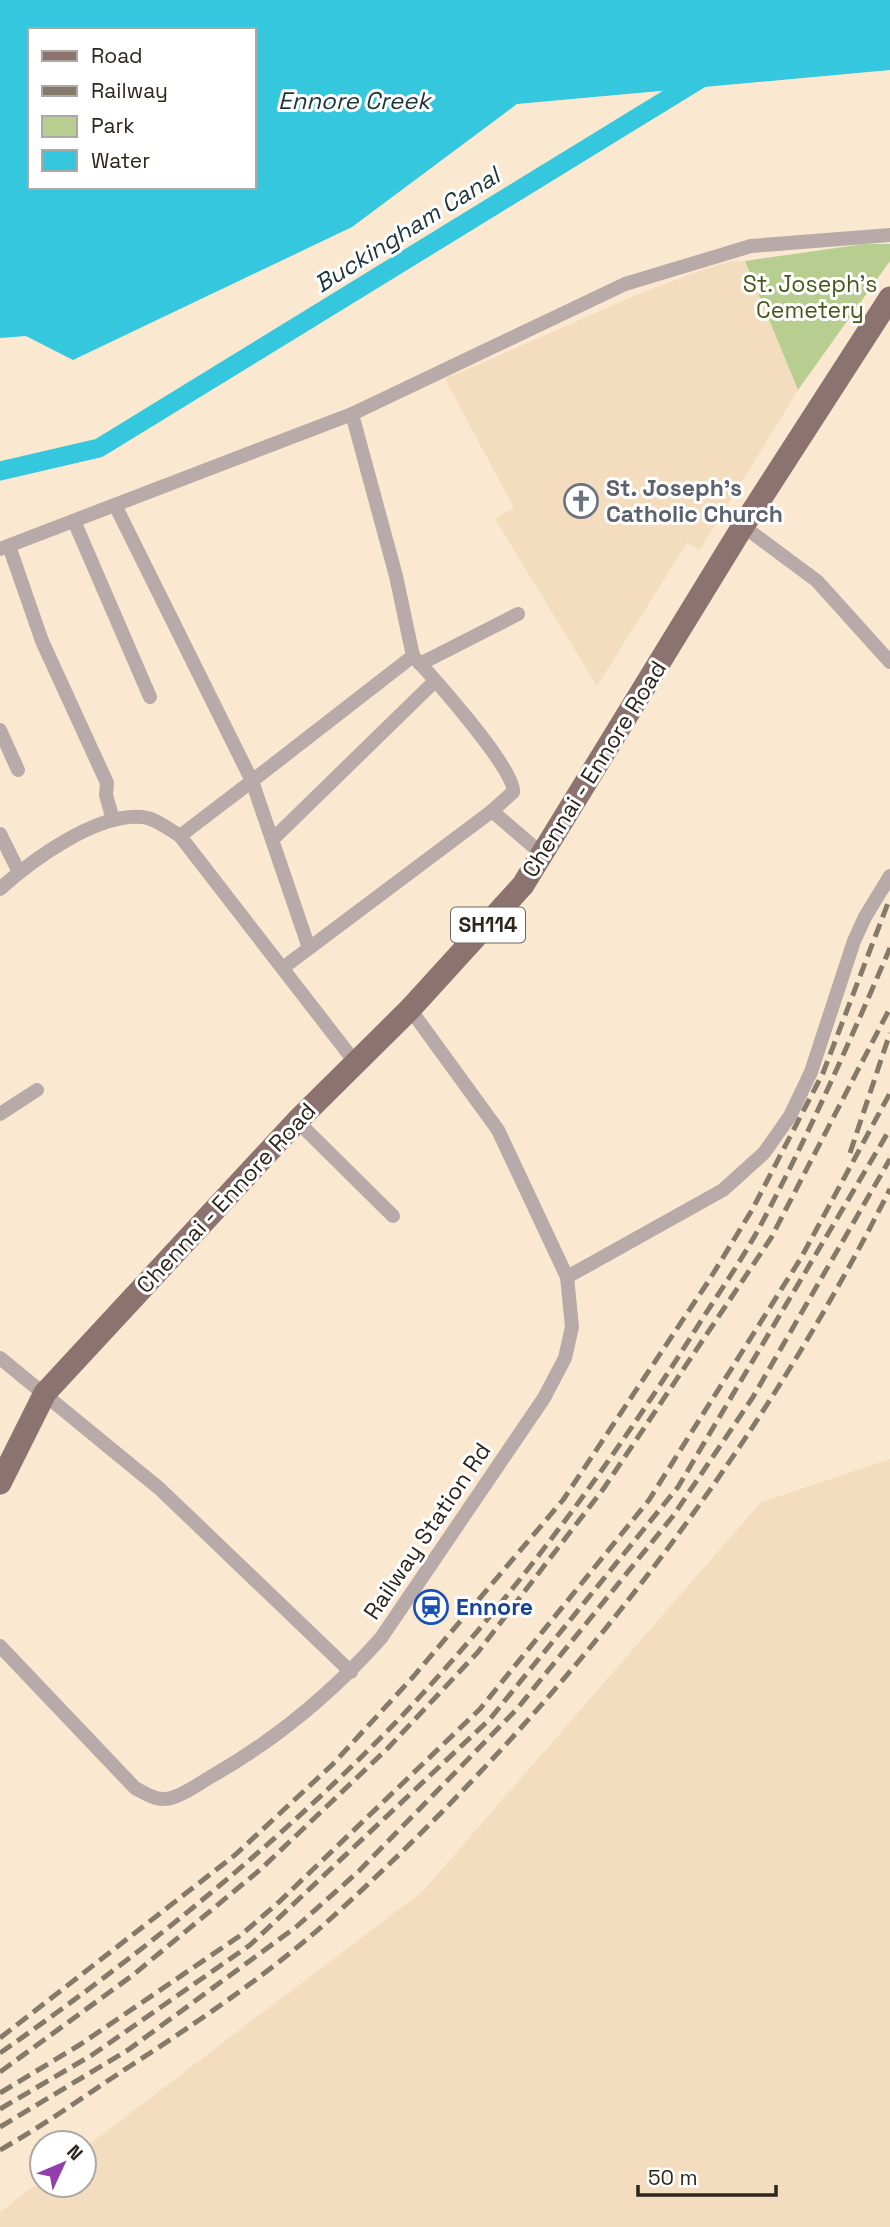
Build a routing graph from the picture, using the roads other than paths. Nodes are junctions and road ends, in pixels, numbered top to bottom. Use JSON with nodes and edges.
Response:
{"nodes":[{"id":1,"x":890,"y":235,"type":"edge"},
{"id":2,"x":890,"y":298,"type":"edge"},
{"id":3,"x":352,"y":414,"type":"junction"},
{"id":4,"x":115,"y":505,"type":"junction"},
{"id":5,"x":74,"y":521,"type":"junction"},
{"id":6,"x":743,"y":526,"type":"junction"},
{"id":7,"x":4,"y":548,"type":"edge"},
{"id":8,"x":518,"y":614,"type":"dead end"},
{"id":9,"x":416,"y":660,"type":"junction"},
{"id":10,"x":890,"y":662,"type":"edge"},
{"id":11,"x":435,"y":681,"type":"junction"},
{"id":12,"x":150,"y":698,"type":"dead end"},
{"id":13,"x":0,"y":730,"type":"edge"},
{"id":14,"x":18,"y":770,"type":"dead end"},
{"id":15,"x":252,"y":781,"type":"junction"},
{"id":16,"x":492,"y":811,"type":"junction"},
{"id":17,"x":113,"y":820,"type":"junction"},
{"id":18,"x":0,"y":834,"type":"edge"},
{"id":19,"x":180,"y":836,"type":"junction"},
{"id":20,"x":273,"y":839,"type":"junction"},
{"id":21,"x":543,"y":855,"type":"junction"},
{"id":22,"x":19,"y":872,"type":"junction"},
{"id":23,"x":890,"y":876,"type":"edge"},
{"id":24,"x":0,"y":889,"type":"edge"},
{"id":25,"x":309,"y":948,"type":"junction"},
{"id":26,"x":284,"y":967,"type":"junction"},
{"id":27,"x":410,"y":1009,"type":"junction"},
{"id":28,"x":355,"y":1062,"type":"junction"},
{"id":29,"x":37,"y":1090,"type":"dead end"},
{"id":30,"x":0,"y":1114,"type":"edge"},
{"id":31,"x":297,"y":1121,"type":"junction"},
{"id":32,"x":393,"y":1216,"type":"dead end"},
{"id":33,"x":567,"y":1277,"type":"junction"},
{"id":34,"x":0,"y":1358,"type":"edge"},
{"id":35,"x":45,"y":1392,"type":"junction"},
{"id":36,"x":0,"y":1483,"type":"edge"},
{"id":37,"x":0,"y":1646,"type":"edge"},
{"id":38,"x":351,"y":1672,"type":"junction"}],
"edges":[{"from":1,"to":3,"type":"street"},
{"from":2,"to":6,"type":"main road","name":"Chennai - Ennore Road","number":"SH114"},
{"from":3,"to":4,"type":"street"},
{"from":3,"to":9,"type":"street"},
{"from":4,"to":5,"type":"street"},
{"from":4,"to":15,"type":"street"},
{"from":5,"to":7,"type":"street"},
{"from":5,"to":12,"type":"street"},
{"from":6,"to":10,"type":"street"},
{"from":6,"to":21,"type":"main road","name":"Chennai - Ennore Road","number":"SH114"},
{"from":7,"to":17,"type":"street"},
{"from":8,"to":9,"type":"street"},
{"from":9,"to":11,"type":"street"},
{"from":9,"to":15,"type":"street"},
{"from":11,"to":16,"type":"street"},
{"from":11,"to":20,"type":"street"},
{"from":13,"to":14,"type":"street"},
{"from":15,"to":19,"type":"street"},
{"from":15,"to":20,"type":"street"},
{"from":16,"to":21,"type":"street"},
{"from":16,"to":25,"type":"street"},
{"from":17,"to":19,"type":"street"},
{"from":17,"to":22,"type":"street"},
{"from":18,"to":22,"type":"street"},
{"from":19,"to":26,"type":"street"},
{"from":20,"to":25,"type":"street"},
{"from":21,"to":27,"type":"main road","name":"Chennai - Ennore Road","number":"SH114"},
{"from":22,"to":24,"type":"street"},
{"from":23,"to":33,"type":"street"},
{"from":25,"to":26,"type":"street"},
{"from":26,"to":28,"type":"street"},
{"from":27,"to":28,"type":"main road","name":"Chennai - Ennore Road","number":"SH114"},
{"from":27,"to":33,"type":"street","name":"Railway Station Rd"},
{"from":28,"to":31,"type":"main road","name":"Chennai - Ennore Road","number":"SH114"},
{"from":29,"to":30,"type":"street"},
{"from":31,"to":32,"type":"street"},
{"from":31,"to":35,"type":"main road","name":"Chennai - Ennore Road","number":"SH114"},
{"from":33,"to":38,"type":"street","name":"Railway Station Rd"},
{"from":34,"to":35,"type":"street"},
{"from":35,"to":36,"type":"main road","name":"Chennai - Ennore Road","number":"SH114"},
{"from":35,"to":38,"type":"street"},
{"from":37,"to":38,"type":"street","name":"Railway Station Rd"}]}
